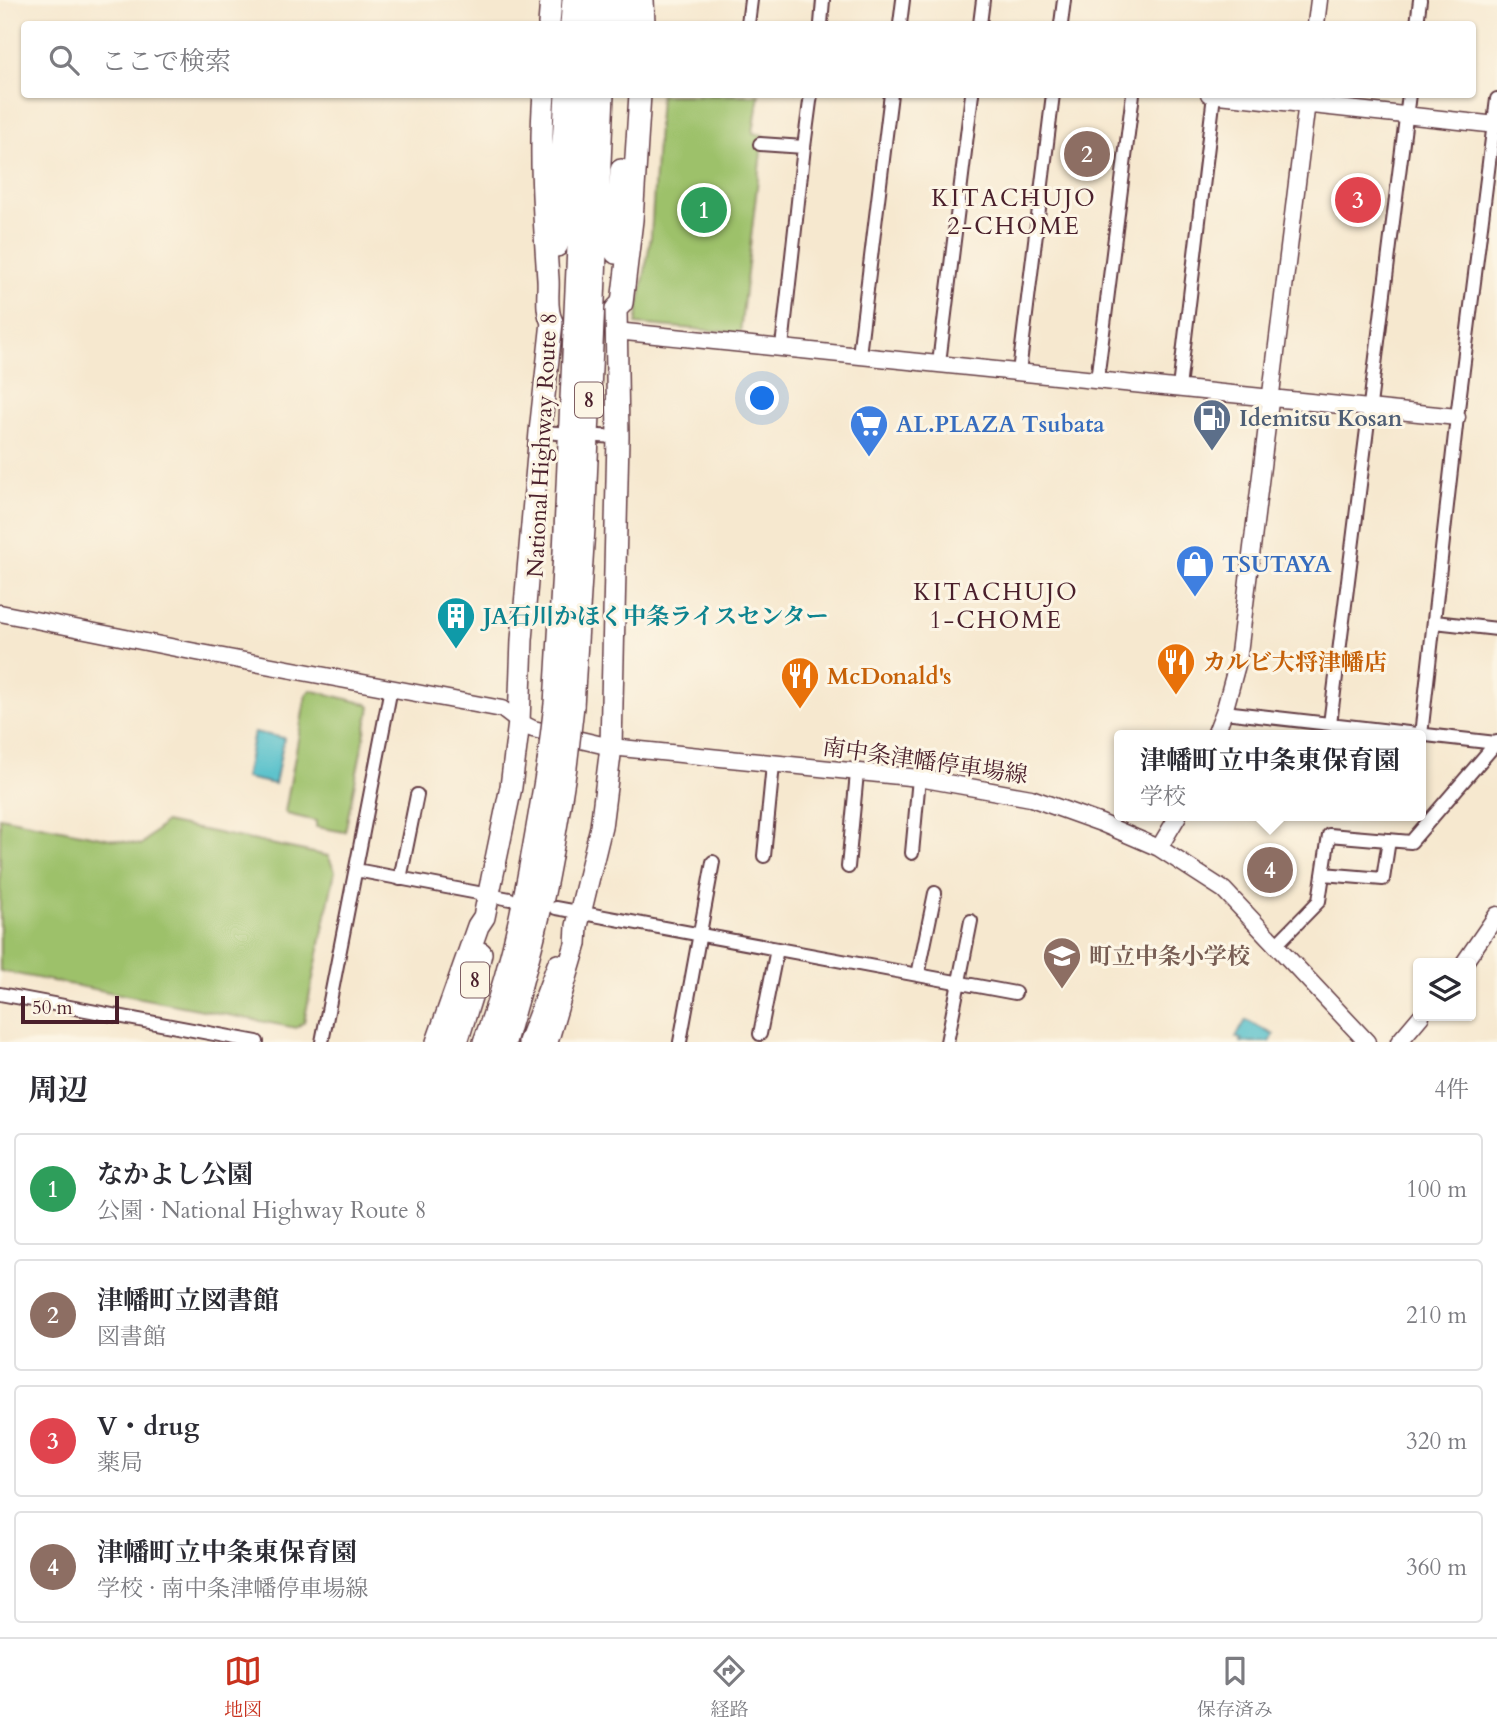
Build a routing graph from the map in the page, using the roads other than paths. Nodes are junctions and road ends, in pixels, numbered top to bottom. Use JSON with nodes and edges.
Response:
{"nodes":[{"id":1,"x":551,"y":0,"type":"edge"},
{"id":2,"x":573,"y":0,"type":"edge"},
{"id":3,"x":589,"y":0,"type":"edge"},
{"id":4,"x":608,"y":0,"type":"edge"},
{"id":5,"x":625,"y":0,"type":"edge"},
{"id":6,"x":643,"y":0,"type":"edge"},
{"id":7,"x":751,"y":0,"type":"edge"},
{"id":8,"x":823,"y":0,"type":"edge"},
{"id":9,"x":903,"y":0,"type":"edge"},
{"id":10,"x":983,"y":0,"type":"edge"},
{"id":11,"x":1064,"y":0,"type":"edge"},
{"id":12,"x":1320,"y":0,"type":"edge"},
{"id":13,"x":1420,"y":0,"type":"edge"},
{"id":14,"x":554,"y":21,"type":"edge"},
{"id":15,"x":571,"y":21,"type":"edge"},
{"id":16,"x":588,"y":21,"type":"edge"},
{"id":17,"x":607,"y":21,"type":"edge"},
{"id":18,"x":625,"y":21,"type":"edge"},
{"id":19,"x":643,"y":21,"type":"edge"},
{"id":20,"x":748,"y":21,"type":"edge"},
{"id":21,"x":821,"y":21,"type":"edge"},
{"id":22,"x":900,"y":21,"type":"edge"},
{"id":23,"x":980,"y":21,"type":"edge"},
{"id":24,"x":1061,"y":21,"type":"edge"},
{"id":25,"x":1317,"y":21,"type":"edge"},
{"id":26,"x":1417,"y":21,"type":"edge"},
{"id":27,"x":544,"y":98,"type":"edge"},
{"id":28,"x":566,"y":98,"type":"edge"},
{"id":29,"x":585,"y":98,"type":"edge"},
{"id":30,"x":603,"y":98,"type":"edge"},
{"id":31,"x":625,"y":98,"type":"edge"},
{"id":32,"x":640,"y":98,"type":"edge"},
{"id":33,"x":810,"y":98,"type":"edge"},
{"id":34,"x":891,"y":98,"type":"edge"},
{"id":35,"x":972,"y":98,"type":"edge"},
{"id":36,"x":1053,"y":98,"type":"edge"},
{"id":37,"x":1132,"y":98,"type":"edge"},
{"id":38,"x":1214,"y":98,"type":"edge"},
{"id":39,"x":1270,"y":98,"type":"edge"},
{"id":40,"x":1408,"y":98,"type":"edge"},
{"id":41,"x":1497,"y":99,"type":"edge"},
{"id":42,"x":1307,"y":100,"type":"edge"},
{"id":43,"x":1406,"y":116,"type":"junction"},
{"id":44,"x":1495,"y":125,"type":"edge"},
{"id":45,"x":760,"y":144,"type":"dead end"},
{"id":46,"x":804,"y":147,"type":"junction"},
{"id":47,"x":616,"y":309,"type":"junction"},
{"id":48,"x":552,"y":321,"type":"junction"},
{"id":49,"x":616,"y":331,"type":"junction"},
{"id":50,"x":782,"y":347,"type":"junction"},
{"id":51,"x":859,"y":355,"type":"junction"},
{"id":52,"x":939,"y":363,"type":"junction"},
{"id":53,"x":1019,"y":372,"type":"junction"},
{"id":54,"x":1097,"y":380,"type":"junction"},
{"id":55,"x":1179,"y":388,"type":"junction"},
{"id":56,"x":1271,"y":397,"type":"junction"},
{"id":57,"x":1369,"y":408,"type":"junction"},
{"id":58,"x":1458,"y":417,"type":"junction"},
{"id":59,"x":0,"y":612,"type":"edge"},
{"id":60,"x":1435,"y":622,"type":"junction"},
{"id":61,"x":1497,"y":629,"type":"edge"},
{"id":62,"x":391,"y":688,"type":"junction"},
{"id":63,"x":564,"y":705,"type":"junction"},
{"id":64,"x":1224,"y":712,"type":"junction"},
{"id":65,"x":519,"y":722,"type":"junction"},
{"id":66,"x":1330,"y":724,"type":"junction"},
{"id":67,"x":1217,"y":730,"type":"edge"},
{"id":68,"x":1379,"y":730,"type":"edge"},
{"id":69,"x":1421,"y":730,"type":"edge"},
{"id":70,"x":1426,"y":736,"type":"edge"},
{"id":71,"x":1496,"y":743,"type":"edge"},
{"id":72,"x":611,"y":747,"type":"junction"},
{"id":73,"x":557,"y":765,"type":"junction"},
{"id":74,"x":773,"y":765,"type":"junction"},
{"id":75,"x":857,"y":773,"type":"junction"},
{"id":76,"x":919,"y":778,"type":"junction"},
{"id":77,"x":417,"y":795,"type":"dead end"},
{"id":78,"x":1175,"y":821,"type":"edge"},
{"id":79,"x":1389,"y":840,"type":"junction"},
{"id":80,"x":1159,"y":848,"type":"junction"},
{"id":81,"x":912,"y":853,"type":"dead end"},
{"id":82,"x":764,"y":856,"type":"dead end"},
{"id":83,"x":713,"y":862,"type":"dead end"},
{"id":84,"x":848,"y":867,"type":"dead end"},
{"id":85,"x":356,"y":870,"type":"junction"},
{"id":86,"x":1323,"y":874,"type":"junction"},
{"id":87,"x":400,"y":878,"type":"junction"},
{"id":88,"x":935,"y":893,"type":"dead end"},
{"id":89,"x":488,"y":895,"type":"junction"},
{"id":90,"x":510,"y":899,"type":"dead end"},
{"id":91,"x":556,"y":908,"type":"dead end"},
{"id":92,"x":1497,"y":915,"type":"edge"},
{"id":93,"x":484,"y":917,"type":"junction"},
{"id":94,"x":579,"y":919,"type":"junction"},
{"id":95,"x":971,"y":921,"type":"dead end"},
{"id":96,"x":701,"y":935,"type":"junction"},
{"id":97,"x":1275,"y":946,"type":"junction"},
{"id":98,"x":777,"y":949,"type":"junction"},
{"id":99,"x":1467,"y":958,"type":"edge"},
{"id":100,"x":919,"y":975,"type":"junction"},
{"id":101,"x":959,"y":983,"type":"junction"},
{"id":102,"x":1015,"y":993,"type":"dead end"},
{"id":103,"x":0,"y":994,"type":"edge"},
{"id":104,"x":1417,"y":1021,"type":"edge"},
{"id":105,"x":760,"y":1034,"type":"dead end"},
{"id":106,"x":217,"y":1038,"type":"edge"},
{"id":107,"x":257,"y":1042,"type":"edge"},
{"id":108,"x":322,"y":1042,"type":"edge"},
{"id":109,"x":438,"y":1042,"type":"edge"},
{"id":110,"x":457,"y":1042,"type":"edge"},
{"id":111,"x":484,"y":1042,"type":"edge"},
{"id":112,"x":505,"y":1042,"type":"edge"},
{"id":113,"x":529,"y":1042,"type":"edge"},
{"id":114,"x":547,"y":1042,"type":"edge"},
{"id":115,"x":680,"y":1042,"type":"edge"},
{"id":116,"x":947,"y":1042,"type":"edge"},
{"id":117,"x":1367,"y":1042,"type":"edge"},
{"id":118,"x":1399,"y":1042,"type":"edge"}],
"edges":[{"from":1,"to":14,"type":"highway"},
{"from":2,"to":15,"type":"highway"},
{"from":3,"to":16,"type":"highway"},
{"from":4,"to":17,"type":"highway"},
{"from":5,"to":18,"type":"highway"},
{"from":6,"to":19,"type":"highway"},
{"from":7,"to":20,"type":"street"},
{"from":8,"to":21,"type":"street"},
{"from":9,"to":22,"type":"street"},
{"from":10,"to":23,"type":"street"},
{"from":11,"to":24,"type":"street"},
{"from":12,"to":25,"type":"street"},
{"from":13,"to":26,"type":"street"},
{"from":27,"to":48,"type":"highway"},
{"from":28,"to":48,"type":"highway"},
{"from":29,"to":63,"type":"highway","name":"National Highway Route 8","number":"8"},
{"from":30,"to":63,"type":"highway","name":"National Highway Route 8","number":"8"},
{"from":31,"to":47,"type":"highway"},
{"from":32,"to":47,"type":"highway"},
{"from":33,"to":46,"type":"street"},
{"from":34,"to":51,"type":"street"},
{"from":35,"to":52,"type":"street"},
{"from":36,"to":53,"type":"street"},
{"from":37,"to":54,"type":"street"},
{"from":38,"to":55,"type":"street"},
{"from":39,"to":42,"type":"street"},
{"from":40,"to":43,"type":"street"},
{"from":41,"to":44,"type":"street"},
{"from":42,"to":43,"type":"street"},
{"from":42,"to":56,"type":"street"},
{"from":43,"to":44,"type":"street"},
{"from":43,"to":57,"type":"street"},
{"from":44,"to":58,"type":"street"},
{"from":45,"to":46,"type":"street"},
{"from":46,"to":50,"type":"street"},
{"from":47,"to":49,"type":"highway"},
{"from":48,"to":65,"type":"highway"},
{"from":49,"to":50,"type":"street"},
{"from":49,"to":72,"type":"highway"},
{"from":50,"to":51,"type":"street"},
{"from":51,"to":52,"type":"street"},
{"from":52,"to":53,"type":"street"},
{"from":53,"to":54,"type":"street"},
{"from":54,"to":55,"type":"street"},
{"from":55,"to":56,"type":"street"},
{"from":56,"to":57,"type":"street"},
{"from":56,"to":64,"type":"street"},
{"from":57,"to":58,"type":"street"},
{"from":57,"to":66,"type":"street"},
{"from":58,"to":60,"type":"street"},
{"from":59,"to":62,"type":"street","name":"南中条津幡停車場線"},
{"from":60,"to":61,"type":"street"},
{"from":60,"to":69,"type":"street"},
{"from":62,"to":65,"type":"street","name":"南中条津幡停車場線"},
{"from":62,"to":85,"type":"street"},
{"from":63,"to":73,"type":"highway","name":"National Highway Route 8","number":"8","bridge":true},
{"from":64,"to":66,"type":"street"},
{"from":64,"to":67,"type":"street"},
{"from":65,"to":72,"type":"street","name":"南中条津幡停車場線"},
{"from":65,"to":89,"type":"highway"},
{"from":66,"to":68,"type":"street"},
{"from":70,"to":71,"type":"street"},
{"from":71,"to":79,"type":"street"},
{"from":72,"to":74,"type":"street","name":"南中条津幡停車場線"},
{"from":72,"to":94,"type":"highway"},
{"from":73,"to":111,"type":"highway","name":"National Highway Route 8","number":"8"},
{"from":73,"to":112,"type":"highway","name":"National Highway Route 8","number":"8"},
{"from":74,"to":75,"type":"street","name":"南中条津幡停車場線"},
{"from":74,"to":82,"type":"street"},
{"from":75,"to":76,"type":"street","name":"南中条津幡停車場線"},
{"from":75,"to":84,"type":"street"},
{"from":76,"to":80,"type":"street","name":"南中条津幡停車場線"},
{"from":76,"to":81,"type":"street"},
{"from":77,"to":87,"type":"street"},
{"from":78,"to":80,"type":"street"},
{"from":79,"to":86,"type":"street"},
{"from":79,"to":86,"type":"street"},
{"from":80,"to":97,"type":"street","name":"南中条津幡停車場線"},
{"from":83,"to":96,"type":"street"},
{"from":85,"to":87,"type":"street"},
{"from":85,"to":108,"type":"street"},
{"from":86,"to":97,"type":"street"},
{"from":87,"to":89,"type":"street"},
{"from":88,"to":100,"type":"street"},
{"from":89,"to":90,"type":"street"},
{"from":89,"to":93,"type":"highway"},
{"from":91,"to":94,"type":"street"},
{"from":92,"to":99,"type":"street"},
{"from":93,"to":109,"type":"highway"},
{"from":93,"to":110,"type":"highway","number":"8"},
{"from":94,"to":96,"type":"street"},
{"from":94,"to":113,"type":"highway"},
{"from":94,"to":114,"type":"highway"},
{"from":95,"to":101,"type":"street"},
{"from":96,"to":98,"type":"street"},
{"from":96,"to":115,"type":"street"},
{"from":97,"to":117,"type":"street","name":"南中条津幡停車場線"},
{"from":98,"to":100,"type":"street"},
{"from":98,"to":105,"type":"street"},
{"from":100,"to":101,"type":"street"},
{"from":101,"to":102,"type":"street"},
{"from":101,"to":116,"type":"street"},
{"from":103,"to":106,"type":"street"},
{"from":104,"to":118,"type":"street"},
{"from":106,"to":107,"type":"street"}]}
